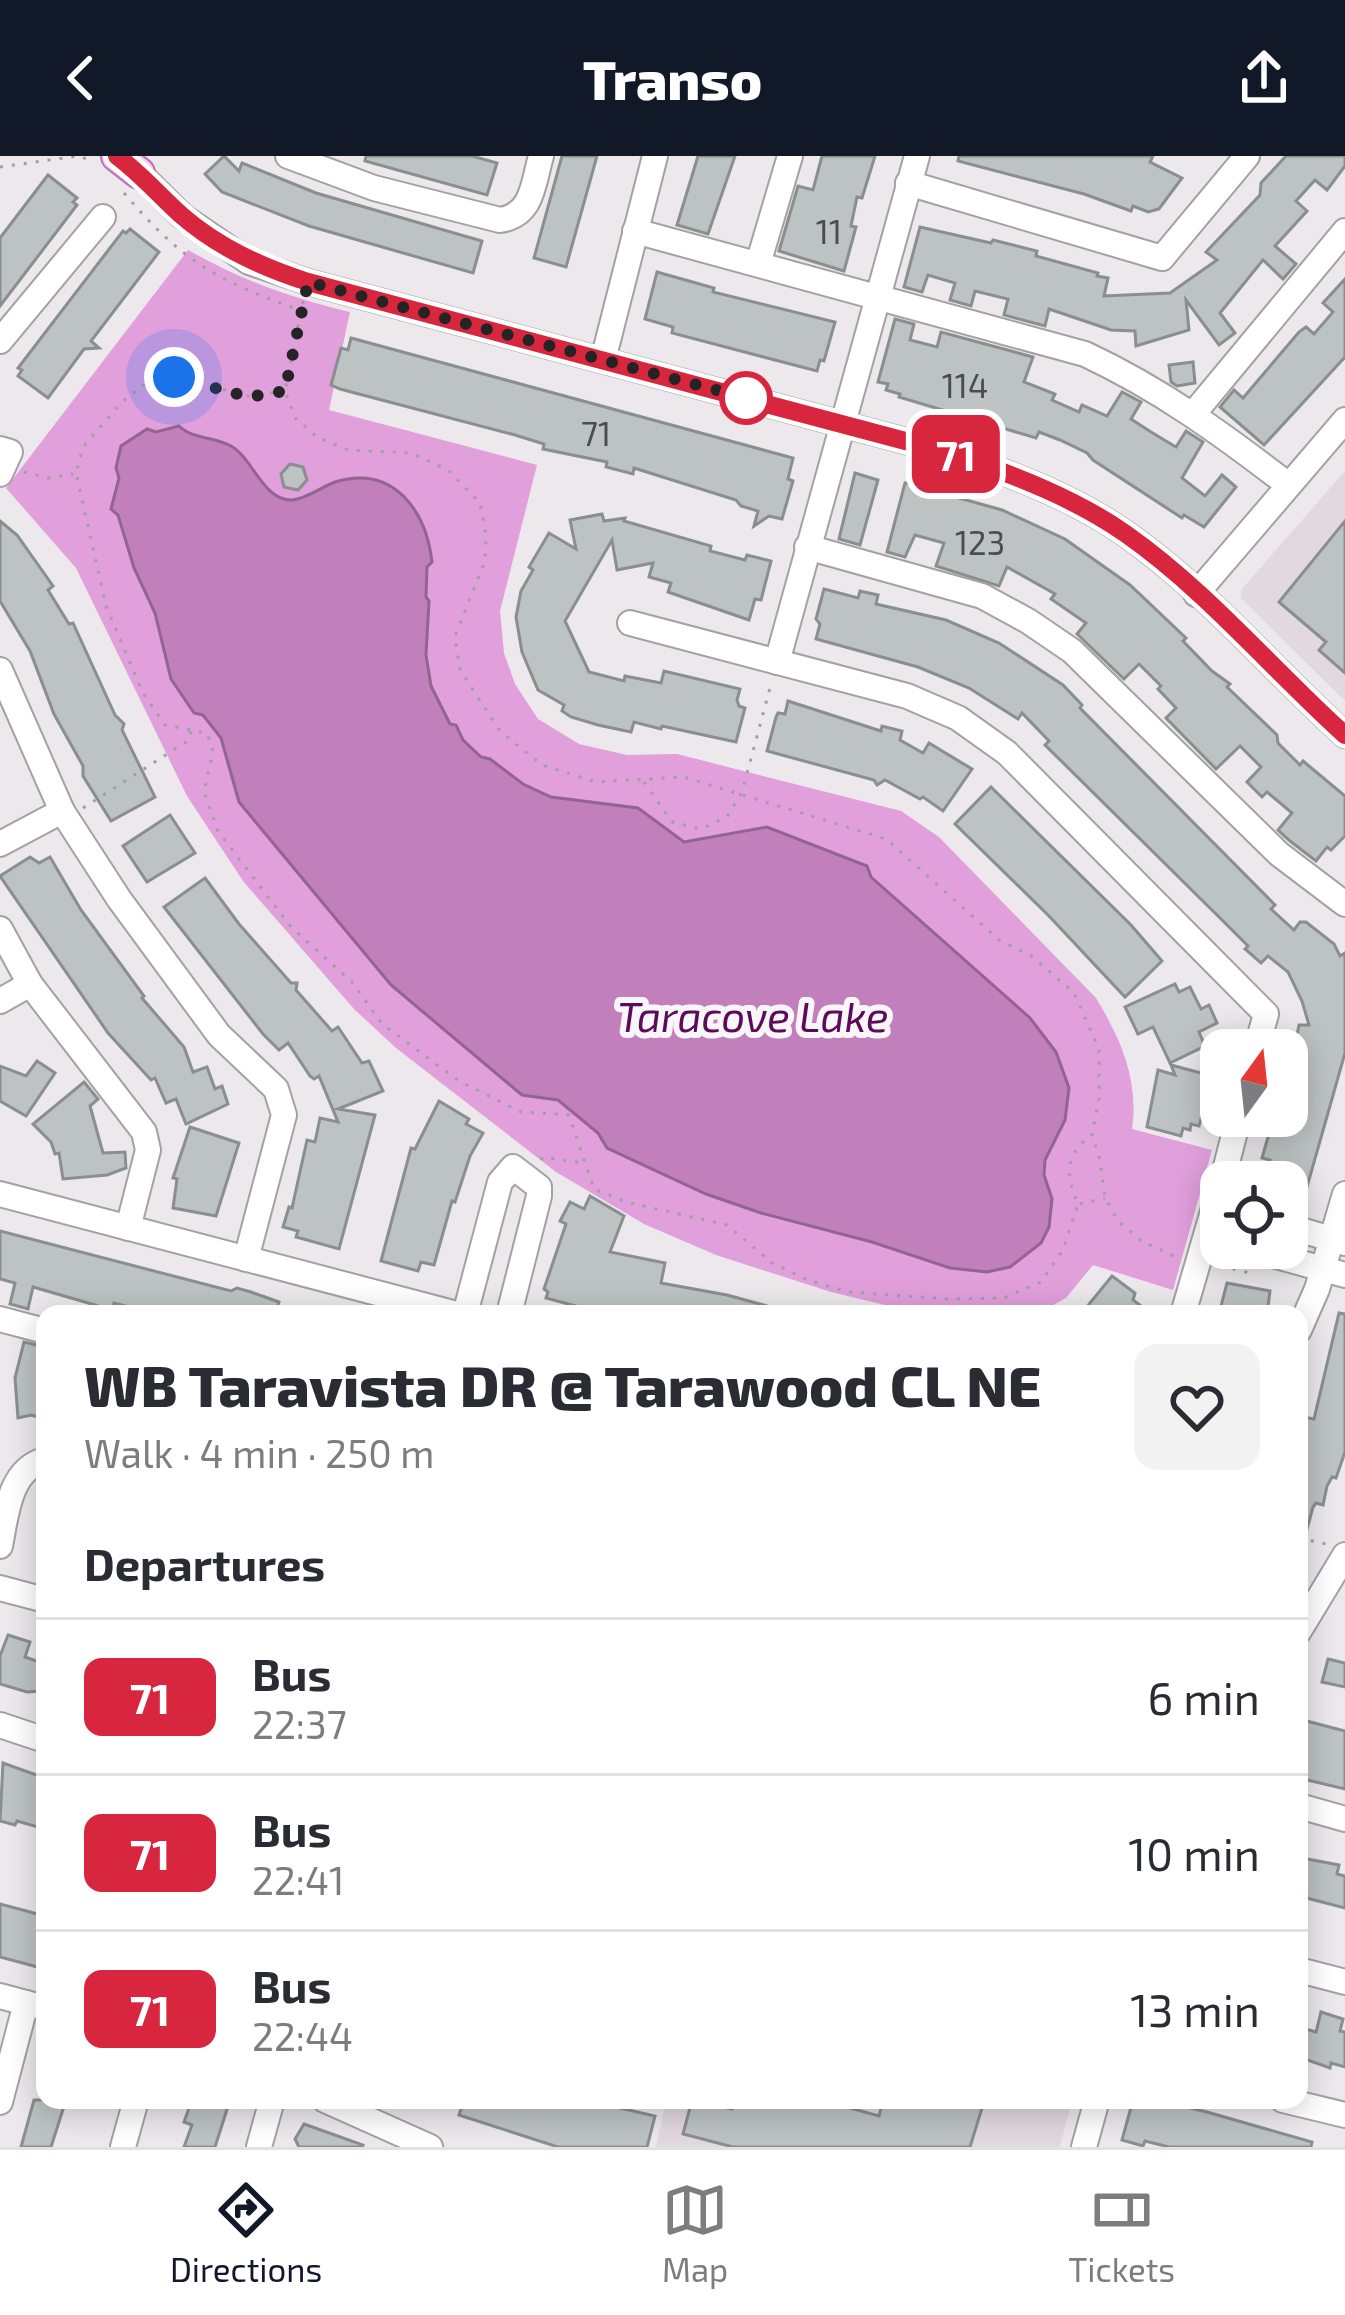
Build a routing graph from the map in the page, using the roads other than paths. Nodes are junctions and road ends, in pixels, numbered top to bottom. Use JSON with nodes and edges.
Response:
{"nodes":[{"id":1,"x":288,"y":156,"type":"edge"},
{"id":2,"x":541,"y":156,"type":"edge"},
{"id":3,"x":655,"y":156,"type":"edge"},
{"id":4,"x":790,"y":156,"type":"edge"},
{"id":5,"x":917,"y":156,"type":"edge"},
{"id":6,"x":1236,"y":159,"type":"edge"},
{"id":7,"x":121,"y":166,"type":"edge"},
{"id":8,"x":908,"y":183,"type":"junction"},
{"id":9,"x":103,"y":217,"type":"dead end"},
{"id":10,"x":635,"y":231,"type":"junction"},
{"id":11,"x":1345,"y":231,"type":"edge"},
{"id":12,"x":758,"y":264,"type":"junction"},
{"id":13,"x":875,"y":298,"type":"junction"},
{"id":14,"x":0,"y":341,"type":"edge"},
{"id":15,"x":603,"y":360,"type":"junction"},
{"id":16,"x":1194,"y":413,"type":"junction"},
{"id":17,"x":1345,"y":420,"type":"edge"},
{"id":18,"x":841,"y":424,"type":"junction"},
{"id":19,"x":1287,"y":484,"type":"junction"},
{"id":20,"x":808,"y":548,"type":"junction"},
{"id":21,"x":1196,"y":594,"type":"junction"},
{"id":22,"x":629,"y":623,"type":"dead end"},
{"id":23,"x":777,"y":662,"type":"junction"},
{"id":24,"x":0,"y":670,"type":"edge"},
{"id":25,"x":1345,"y":735,"type":"edge"},
{"id":26,"x":62,"y":811,"type":"junction"},
{"id":27,"x":0,"y":844,"type":"edge"},
{"id":28,"x":1345,"y":904,"type":"edge"},
{"id":29,"x":0,"y":928,"type":"edge"},
{"id":30,"x":30,"y":984,"type":"junction"},
{"id":31,"x":0,"y":1001,"type":"edge"},
{"id":32,"x":1262,"y":1029,"type":"edge"},
{"id":33,"x":0,"y":1194,"type":"edge"},
{"id":34,"x":1345,"y":1194,"type":"edge"},
{"id":35,"x":128,"y":1228,"type":"junction"},
{"id":36,"x":1308,"y":1232,"type":"edge"},
{"id":37,"x":1339,"y":1241,"type":"edge"},
{"id":38,"x":246,"y":1259,"type":"junction"},
{"id":39,"x":1202,"y":1269,"type":"edge"},
{"id":40,"x":1334,"y":1272,"type":"edge"},
{"id":41,"x":426,"y":1305,"type":"edge"},
{"id":42,"x":464,"y":1305,"type":"edge"},
{"id":43,"x":511,"y":1305,"type":"edge"},
{"id":44,"x":1187,"y":1305,"type":"edge"},
{"id":45,"x":1308,"y":1315,"type":"edge"},
{"id":46,"x":0,"y":1319,"type":"edge"},
{"id":47,"x":36,"y":1329,"type":"edge"},
{"id":48,"x":36,"y":1464,"type":"edge"},
{"id":49,"x":0,"y":1546,"type":"edge"},
{"id":50,"x":1345,"y":1555,"type":"edge"},
{"id":51,"x":0,"y":1588,"type":"edge"},
{"id":52,"x":36,"y":1598,"type":"edge"},
{"id":53,"x":1308,"y":1616,"type":"edge"},
{"id":54,"x":0,"y":1724,"type":"edge"},
{"id":55,"x":36,"y":1737,"type":"edge"},
{"id":56,"x":1308,"y":1809,"type":"edge"},
{"id":57,"x":1345,"y":1819,"type":"edge"},
{"id":58,"x":1308,"y":1972,"type":"edge"},
{"id":59,"x":1345,"y":1982,"type":"edge"},
{"id":60,"x":0,"y":1996,"type":"edge"},
{"id":61,"x":36,"y":2005,"type":"edge"},
{"id":62,"x":0,"y":2102,"type":"edge"},
{"id":63,"x":1308,"y":2106,"type":"edge"},
{"id":64,"x":134,"y":2109,"type":"edge"},
{"id":65,"x":270,"y":2109,"type":"edge"},
{"id":66,"x":340,"y":2109,"type":"edge"},
{"id":67,"x":1095,"y":2109,"type":"edge"},
{"id":68,"x":1345,"y":2115,"type":"edge"},
{"id":69,"x":394,"y":2141,"type":"edge"},
{"id":70,"x":123,"y":2147,"type":"edge"},
{"id":71,"x":259,"y":2147,"type":"edge"},
{"id":72,"x":430,"y":2147,"type":"edge"},
{"id":73,"x":1084,"y":2147,"type":"edge"}],
"edges":[{"from":1,"to":2,"type":"street"},
{"from":3,"to":10,"type":"street"},
{"from":4,"to":12,"type":"street"},
{"from":5,"to":8,"type":"street"},
{"from":6,"to":8,"type":"street"},
{"from":7,"to":15,"type":"street"},
{"from":8,"to":13,"type":"street"},
{"from":9,"to":14,"type":"street"},
{"from":10,"to":12,"type":"street"},
{"from":10,"to":15,"type":"street"},
{"from":11,"to":16,"type":"street"},
{"from":12,"to":13,"type":"street"},
{"from":13,"to":16,"type":"street"},
{"from":13,"to":18,"type":"street"},
{"from":15,"to":18,"type":"street"},
{"from":16,"to":19,"type":"street"},
{"from":17,"to":19,"type":"street"},
{"from":18,"to":20,"type":"street"},
{"from":18,"to":21,"type":"street"},
{"from":19,"to":21,"type":"street"},
{"from":20,"to":23,"type":"street"},
{"from":20,"to":28,"type":"street"},
{"from":21,"to":25,"type":"street"},
{"from":22,"to":23,"type":"street"},
{"from":23,"to":32,"type":"street"},
{"from":24,"to":26,"type":"street"},
{"from":26,"to":27,"type":"street"},
{"from":26,"to":38,"type":"street"},
{"from":29,"to":30,"type":"street"},
{"from":30,"to":31,"type":"street"},
{"from":30,"to":35,"type":"street"},
{"from":33,"to":35,"type":"street"},
{"from":34,"to":37,"type":"street"},
{"from":35,"to":38,"type":"street"},
{"from":36,"to":37,"type":"street"},
{"from":37,"to":40,"type":"street"},
{"from":38,"to":41,"type":"street"},
{"from":39,"to":44,"type":"street"},
{"from":40,"to":45,"type":"street"},
{"from":42,"to":43,"type":"street"},
{"from":46,"to":47,"type":"street"},
{"from":48,"to":49,"type":"street"},
{"from":50,"to":53,"type":"street"},
{"from":51,"to":52,"type":"street"},
{"from":54,"to":55,"type":"street"},
{"from":56,"to":57,"type":"street"},
{"from":58,"to":59,"type":"street"},
{"from":60,"to":61,"type":"street"},
{"from":61,"to":62,"type":"street"},
{"from":63,"to":68,"type":"street"},
{"from":64,"to":70,"type":"street"},
{"from":65,"to":71,"type":"street"},
{"from":66,"to":69,"type":"street"},
{"from":67,"to":73,"type":"street"},
{"from":69,"to":72,"type":"street"}]}
